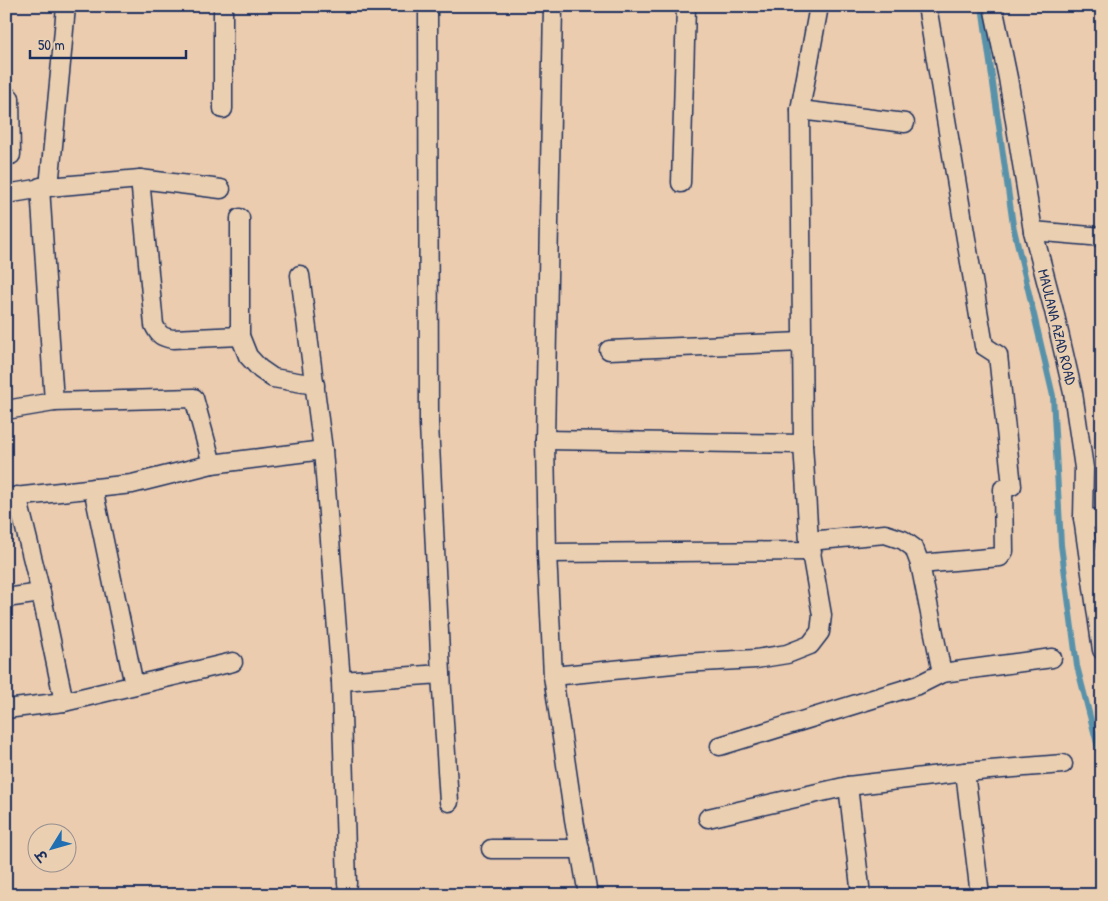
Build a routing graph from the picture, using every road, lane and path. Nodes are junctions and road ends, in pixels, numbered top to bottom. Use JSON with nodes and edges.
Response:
{"nodes":[{"id":1,"x":66,"y":6,"type":"edge"},
{"id":2,"x":222,"y":6,"type":"edge"},
{"id":3,"x":428,"y":6,"type":"edge"},
{"id":4,"x":553,"y":6,"type":"edge"},
{"id":5,"x":686,"y":6,"type":"edge"},
{"id":6,"x":819,"y":6,"type":"edge"},
{"id":7,"x":927,"y":6,"type":"edge"},
{"id":8,"x":993,"y":6,"type":"edge"},
{"id":9,"x":6,"y":98,"type":"edge"},
{"id":10,"x":223,"y":110,"type":"dead end"},
{"id":11,"x":800,"y":110,"type":"junction"},
{"id":12,"x":905,"y":123,"type":"dead end"},
{"id":13,"x":11,"y":155,"type":"dead end"},
{"id":14,"x":140,"y":179,"type":"junction"},
{"id":15,"x":681,"y":183,"type":"dead end"},
{"id":16,"x":45,"y":187,"type":"junction"},
{"id":17,"x":221,"y":189,"type":"dead end"},
{"id":18,"x":6,"y":194,"type":"edge"},
{"id":19,"x":240,"y":218,"type":"dead end"},
{"id":20,"x":1033,"y":231,"type":"junction"},
{"id":21,"x":1102,"y":237,"type":"edge"},
{"id":22,"x":300,"y":275,"type":"dead end"},
{"id":23,"x":240,"y":336,"type":"junction"},
{"id":24,"x":802,"y":342,"type":"junction"},
{"id":25,"x":609,"y":350,"type":"dead end"},
{"id":26,"x":315,"y":385,"type":"junction"},
{"id":27,"x":54,"y":402,"type":"junction"},
{"id":28,"x":6,"y":410,"type":"edge"},
{"id":29,"x":544,"y":440,"type":"junction"},
{"id":30,"x":804,"y":444,"type":"junction"},
{"id":31,"x":323,"y":450,"type":"junction"},
{"id":32,"x":212,"y":464,"type":"junction"},
{"id":33,"x":93,"y":488,"type":"junction"},
{"id":34,"x":12,"y":497,"type":"edge"},
{"id":35,"x":1083,"y":518,"type":"junction"},
{"id":36,"x":1102,"y":519,"type":"edge"},
{"id":37,"x":810,"y":546,"type":"junction"},
{"id":38,"x":547,"y":553,"type":"junction"},
{"id":39,"x":920,"y":564,"type":"junction"},
{"id":40,"x":41,"y":594,"type":"junction"},
{"id":41,"x":6,"y":598,"type":"edge"},
{"id":42,"x":1100,"y":627,"type":"edge"},
{"id":43,"x":1102,"y":650,"type":"edge"},
{"id":44,"x":1052,"y":658,"type":"dead end"},
{"id":45,"x":233,"y":662,"type":"dead end"},
{"id":46,"x":942,"y":673,"type":"junction"},
{"id":47,"x":441,"y":674,"type":"junction"},
{"id":48,"x":553,"y":676,"type":"junction"},
{"id":49,"x":341,"y":681,"type":"junction"},
{"id":50,"x":134,"y":685,"type":"junction"},
{"id":51,"x":64,"y":702,"type":"junction"},
{"id":52,"x":6,"y":708,"type":"edge"},
{"id":53,"x":720,"y":746,"type":"dead end"},
{"id":54,"x":1063,"y":764,"type":"dead end"},
{"id":55,"x":965,"y":772,"type":"junction"},
{"id":56,"x":848,"y":786,"type":"junction"},
{"id":57,"x":449,"y":802,"type":"dead end"},
{"id":58,"x":708,"y":818,"type":"dead end"},
{"id":59,"x":580,"y":849,"type":"junction"},
{"id":60,"x":491,"y":850,"type":"dead end"},
{"id":61,"x":347,"y":884,"type":"dead end"},
{"id":62,"x":588,"y":895,"type":"edge"},
{"id":63,"x":861,"y":895,"type":"edge"},
{"id":64,"x":980,"y":895,"type":"edge"}],
"edges":[{"from":1,"to":16,"type":"street"},
{"from":2,"to":10,"type":"street"},
{"from":3,"to":47,"type":"street"},
{"from":4,"to":29,"type":"street"},
{"from":5,"to":15,"type":"street"},
{"from":6,"to":11,"type":"street"},
{"from":7,"to":39,"type":"street"},
{"from":8,"to":20,"type":"street","name":"MAULANA AZAD ROAD"},
{"from":9,"to":13,"type":"street"},
{"from":11,"to":12,"type":"street"},
{"from":11,"to":24,"type":"street"},
{"from":14,"to":16,"type":"street"},
{"from":14,"to":17,"type":"street"},
{"from":14,"to":23,"type":"street"},
{"from":16,"to":18,"type":"street"},
{"from":16,"to":27,"type":"street"},
{"from":19,"to":23,"type":"street"},
{"from":20,"to":21,"type":"street"},
{"from":20,"to":35,"type":"street","name":"MAULANA AZAD ROAD"},
{"from":22,"to":26,"type":"street"},
{"from":23,"to":26,"type":"street"},
{"from":24,"to":25,"type":"street"},
{"from":24,"to":30,"type":"street"},
{"from":26,"to":31,"type":"street"},
{"from":27,"to":28,"type":"street"},
{"from":27,"to":32,"type":"street"},
{"from":29,"to":30,"type":"street"},
{"from":29,"to":38,"type":"street"},
{"from":30,"to":37,"type":"street"},
{"from":31,"to":32,"type":"street"},
{"from":31,"to":49,"type":"street"},
{"from":32,"to":33,"type":"street"},
{"from":33,"to":34,"type":"street"},
{"from":33,"to":50,"type":"street"},
{"from":34,"to":40,"type":"street"},
{"from":35,"to":36,"type":"street"},
{"from":35,"to":42,"type":"street","name":"MAULANA AZAD ROAD"},
{"from":37,"to":38,"type":"street"},
{"from":37,"to":39,"type":"street"},
{"from":37,"to":48,"type":"street"},
{"from":38,"to":48,"type":"street"},
{"from":39,"to":46,"type":"street"},
{"from":40,"to":41,"type":"street"},
{"from":40,"to":51,"type":"street"},
{"from":42,"to":43,"type":"street","name":"MAULANA AZAD ROAD"},
{"from":44,"to":46,"type":"street"},
{"from":45,"to":50,"type":"street"},
{"from":46,"to":53,"type":"street"},
{"from":47,"to":49,"type":"street"},
{"from":47,"to":57,"type":"street"},
{"from":48,"to":59,"type":"street"},
{"from":49,"to":61,"type":"street"},
{"from":50,"to":51,"type":"street"},
{"from":51,"to":52,"type":"street"},
{"from":54,"to":55,"type":"street"},
{"from":55,"to":56,"type":"street"},
{"from":55,"to":64,"type":"street"},
{"from":56,"to":58,"type":"street"},
{"from":56,"to":63,"type":"street"},
{"from":59,"to":60,"type":"street"},
{"from":59,"to":62,"type":"street"}]}
